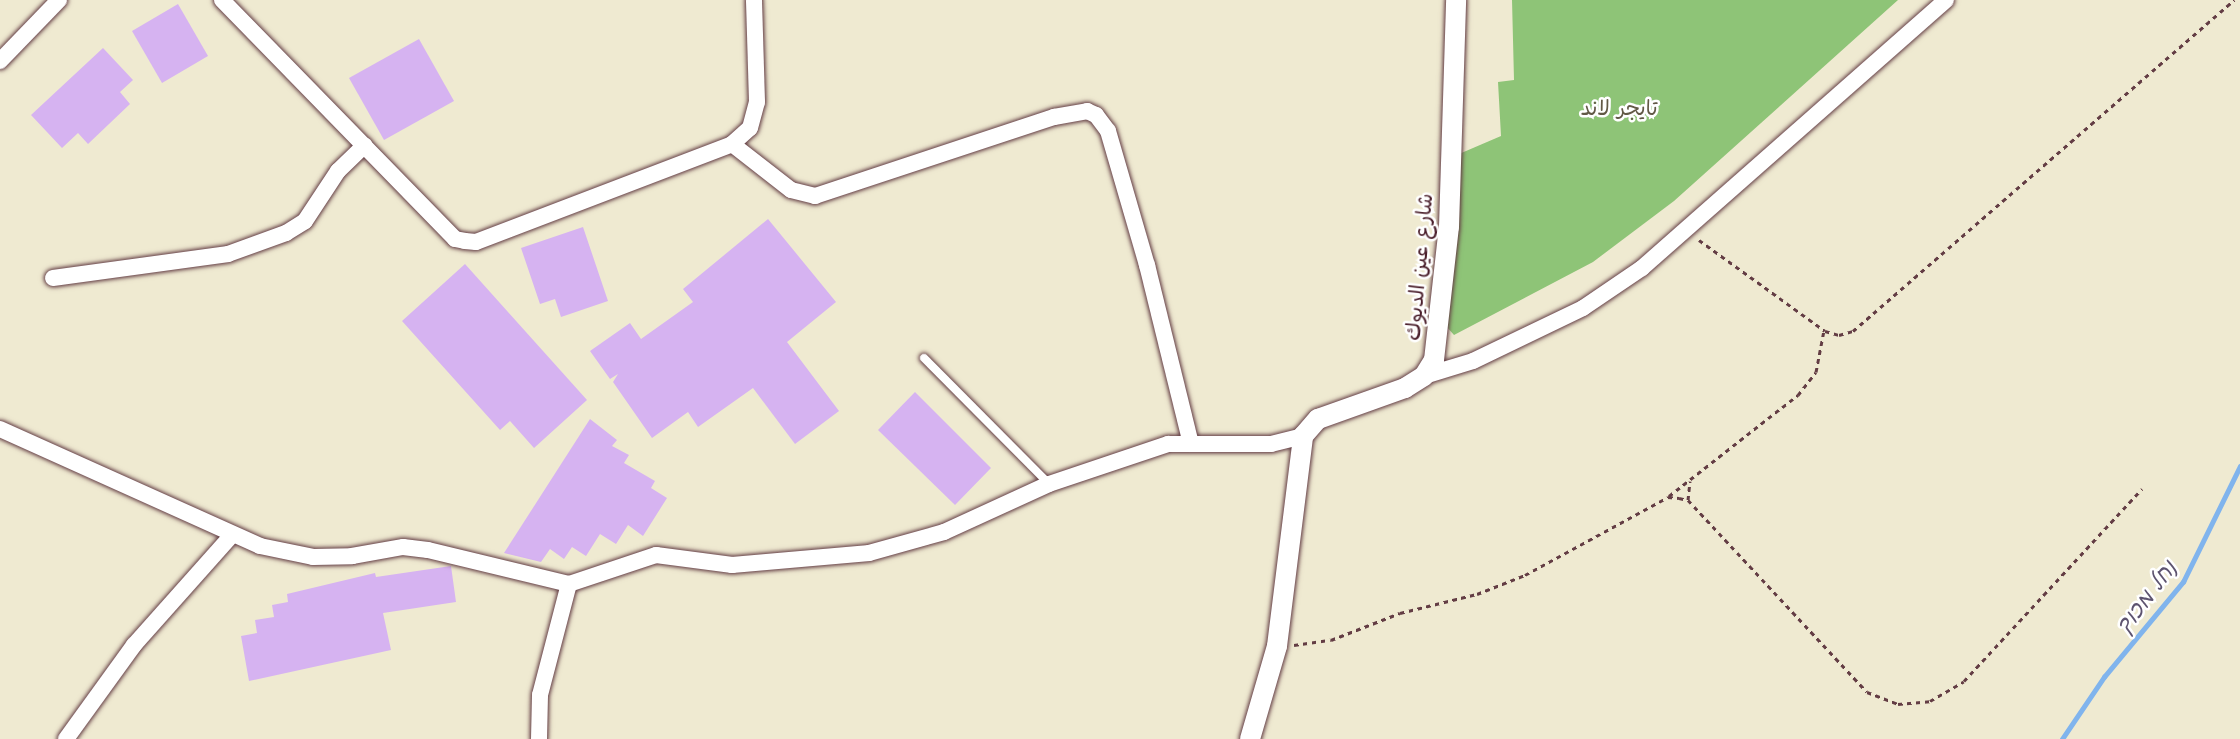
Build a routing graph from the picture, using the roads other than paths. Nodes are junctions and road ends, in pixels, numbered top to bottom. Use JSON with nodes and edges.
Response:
{"nodes":[{"id":1,"x":59,"y":0,"type":"edge"},
{"id":2,"x":222,"y":0,"type":"edge"},
{"id":3,"x":754,"y":0,"type":"edge"},
{"id":4,"x":1455,"y":0,"type":"edge"},
{"id":5,"x":1946,"y":0,"type":"edge"},
{"id":6,"x":0,"y":61,"type":"edge"},
{"id":7,"x":732,"y":144,"type":"junction"},
{"id":8,"x":365,"y":145,"type":"junction"},
{"id":9,"x":53,"y":278,"type":"dead end"},
{"id":10,"x":924,"y":358,"type":"dead end"},
{"id":11,"x":1424,"y":376,"type":"junction"},
{"id":12,"x":0,"y":429,"type":"edge"},
{"id":13,"x":1303,"y":436,"type":"junction"},
{"id":14,"x":1191,"y":444,"type":"junction"},
{"id":15,"x":1048,"y":484,"type":"junction"},
{"id":16,"x":232,"y":535,"type":"junction"},
{"id":17,"x":569,"y":584,"type":"junction"},
{"id":18,"x":66,"y":739,"type":"edge"},
{"id":19,"x":539,"y":739,"type":"edge"},
{"id":20,"x":1250,"y":739,"type":"edge"}],
"edges":[{"from":1,"to":6,"type":"street"},
{"from":2,"to":8,"type":"street"},
{"from":3,"to":7,"type":"street"},
{"from":4,"to":11,"type":"street","name":"شارع عين الديوك"},
{"from":5,"to":11,"type":"street"},
{"from":7,"to":8,"type":"street"},
{"from":7,"to":14,"type":"street"},
{"from":8,"to":9,"type":"street"},
{"from":10,"to":15,"type":"lane"},
{"from":11,"to":13,"type":"street"},
{"from":12,"to":16,"type":"street"},
{"from":13,"to":14,"type":"street"},
{"from":13,"to":20,"type":"street"},
{"from":14,"to":15,"type":"street"},
{"from":15,"to":17,"type":"street"},
{"from":16,"to":17,"type":"street"},
{"from":16,"to":18,"type":"street"},
{"from":17,"to":19,"type":"street"}]}
